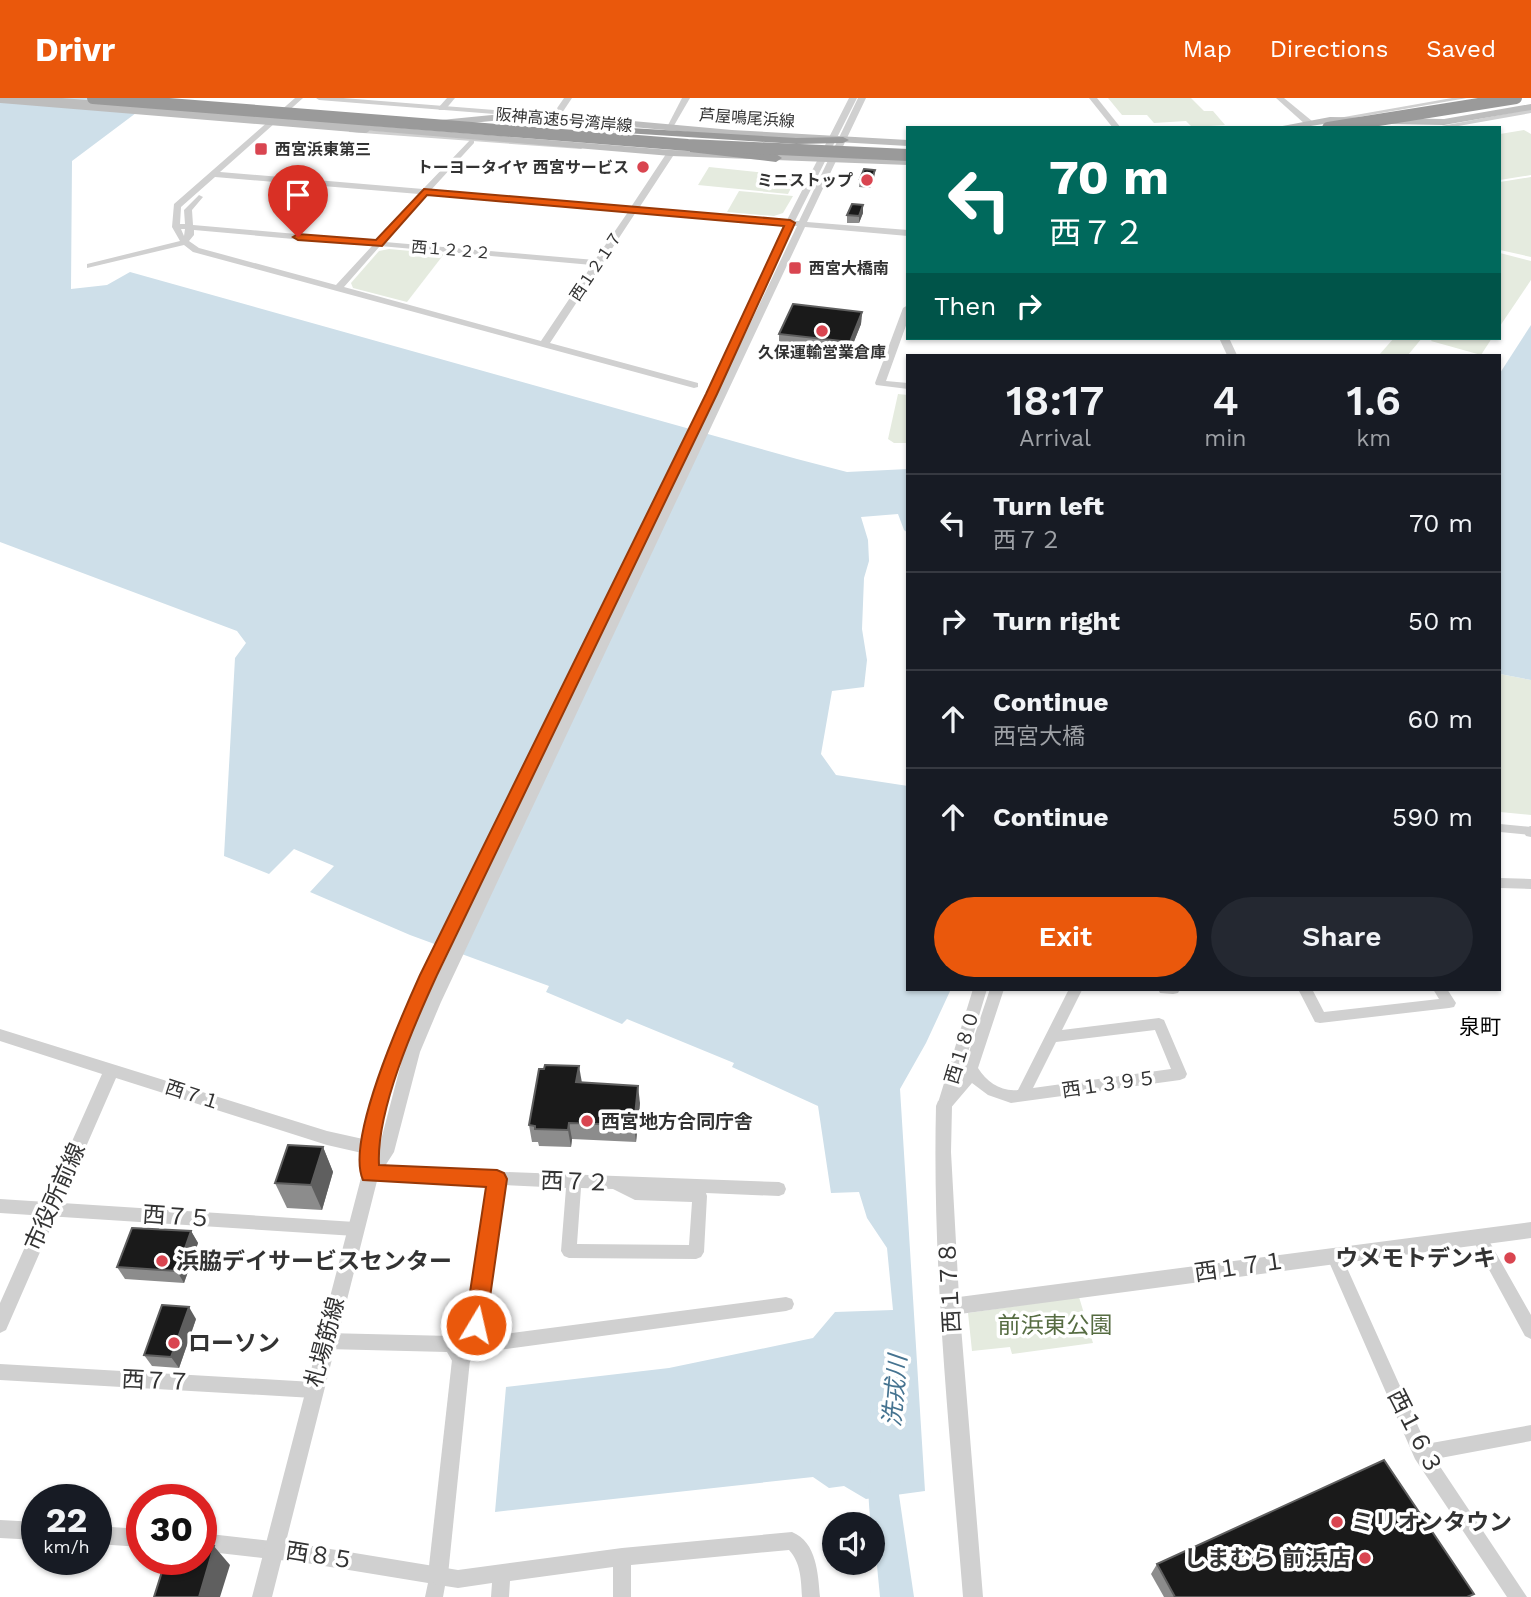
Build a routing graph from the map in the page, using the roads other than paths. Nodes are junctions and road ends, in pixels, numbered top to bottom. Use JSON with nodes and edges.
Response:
{"nodes":[{"id":1,"x":1,"y":98,"type":"edge"},
{"id":2,"x":83,"y":98,"type":"edge"},
{"id":3,"x":93,"y":98,"type":"edge"},
{"id":4,"x":162,"y":98,"type":"edge"},
{"id":5,"x":299,"y":98,"type":"edge"},
{"id":6,"x":309,"y":98,"type":"edge"},
{"id":7,"x":319,"y":98,"type":"edge"},
{"id":8,"x":452,"y":98,"type":"edge"},
{"id":9,"x":568,"y":98,"type":"edge"},
{"id":10,"x":686,"y":98,"type":"edge"},
{"id":11,"x":853,"y":98,"type":"edge"},
{"id":12,"x":862,"y":98,"type":"edge"},
{"id":13,"x":1093,"y":98,"type":"edge"},
{"id":14,"x":1280,"y":98,"type":"edge"},
{"id":15,"x":1289,"y":98,"type":"edge"},
{"id":16,"x":1464,"y":98,"type":"edge"},
{"id":17,"x":1516,"y":98,"type":"edge"},
{"id":18,"x":187,"y":100,"type":"junction"},
{"id":19,"x":1531,"y":102,"type":"edge"},
{"id":20,"x":442,"y":108,"type":"junction"},
{"id":21,"x":1531,"y":109,"type":"edge"},
{"id":22,"x":1492,"y":114,"type":"junction"},
{"id":23,"x":555,"y":117,"type":"junction"},
{"id":24,"x":1329,"y":124,"type":"edge"},
{"id":25,"x":274,"y":125,"type":"junction"},
{"id":26,"x":1312,"y":125,"type":"edge"},
{"id":27,"x":1114,"y":126,"type":"edge"},
{"id":28,"x":1387,"y":126,"type":"edge"},
{"id":29,"x":1431,"y":126,"type":"edge"},
{"id":30,"x":1444,"y":126,"type":"edge"},
{"id":31,"x":669,"y":127,"type":"junction"},
{"id":32,"x":369,"y":128,"type":"junction"},
{"id":33,"x":835,"y":140,"type":"junction"},
{"id":34,"x":471,"y":141,"type":"junction"},
{"id":35,"x":906,"y":143,"type":"edge"},
{"id":36,"x":592,"y":147,"type":"junction"},
{"id":37,"x":906,"y":149,"type":"edge"},
{"id":38,"x":671,"y":153,"type":"junction"},
{"id":39,"x":906,"y":155,"type":"edge"},
{"id":40,"x":776,"y":158,"type":"junction"},
{"id":41,"x":828,"y":160,"type":"junction"},
{"id":42,"x":906,"y":162,"type":"edge"},
{"id":43,"x":218,"y":174,"type":"junction"},
{"id":44,"x":424,"y":192,"type":"junction"},
{"id":45,"x":633,"y":210,"type":"junction"},
{"id":46,"x":790,"y":223,"type":"junction"},
{"id":47,"x":803,"y":224,"type":"junction"},
{"id":48,"x":177,"y":226,"type":"junction"},
{"id":49,"x":190,"y":228,"type":"junction"},
{"id":50,"x":906,"y":233,"type":"edge"},
{"id":51,"x":183,"y":243,"type":"junction"},
{"id":52,"x":379,"y":244,"type":"junction"},
{"id":53,"x":599,"y":263,"type":"junction"},
{"id":54,"x":90,"y":266,"type":"dead end"},
{"id":55,"x":338,"y":288,"type":"junction"},
{"id":56,"x":906,"y":314,"type":"edge"},
{"id":57,"x":544,"y":344,"type":"junction"},
{"id":58,"x":694,"y":385,"type":"dead end"},
{"id":59,"x":906,"y":386,"type":"edge"},
{"id":60,"x":716,"y":395,"type":"junction"},
{"id":61,"x":1501,"y":828,"type":"edge"},
{"id":62,"x":1531,"y":831,"type":"edge"},
{"id":63,"x":1501,"y":883,"type":"edge"},
{"id":64,"x":1531,"y":884,"type":"edge"},
{"id":65,"x":979,"y":991,"type":"edge"},
{"id":66,"x":996,"y":991,"type":"edge"},
{"id":67,"x":1075,"y":991,"type":"edge"},
{"id":68,"x":1306,"y":991,"type":"edge"},
{"id":69,"x":1441,"y":991,"type":"edge"},
{"id":70,"x":0,"y":1035,"type":"edge"},
{"id":71,"x":1053,"y":1037,"type":"junction"},
{"id":72,"x":404,"y":1051,"type":"junction"},
{"id":73,"x":112,"y":1069,"type":"junction"},
{"id":74,"x":971,"y":1070,"type":"junction"},
{"id":75,"x":1022,"y":1096,"type":"junction"},
{"id":76,"x":944,"y":1106,"type":"junction"},
{"id":77,"x":368,"y":1148,"type":"junction"},
{"id":78,"x":386,"y":1152,"type":"junction"},
{"id":79,"x":370,"y":1174,"type":"junction"},
{"id":80,"x":497,"y":1179,"type":"junction"},
{"id":81,"x":574,"y":1182,"type":"junction"},
{"id":82,"x":614,"y":1183,"type":"junction"},
{"id":83,"x":779,"y":1189,"type":"dead end"},
{"id":84,"x":0,"y":1206,"type":"edge"},
{"id":85,"x":49,"y":1209,"type":"junction"},
{"id":86,"x":355,"y":1229,"type":"junction"},
{"id":87,"x":1531,"y":1230,"type":"edge"},
{"id":88,"x":1479,"y":1237,"type":"junction"},
{"id":89,"x":1334,"y":1255,"type":"junction"},
{"id":90,"x":786,"y":1304,"type":"dead end"},
{"id":91,"x":950,"y":1307,"type":"junction"},
{"id":92,"x":0,"y":1324,"type":"edge"},
{"id":93,"x":1531,"y":1331,"type":"edge"},
{"id":94,"x":326,"y":1341,"type":"junction"},
{"id":95,"x":467,"y":1353,"type":"junction"},
{"id":96,"x":0,"y":1372,"type":"edge"},
{"id":97,"x":313,"y":1390,"type":"junction"},
{"id":98,"x":1531,"y":1433,"type":"edge"},
{"id":99,"x":1421,"y":1453,"type":"junction"},
{"id":100,"x":0,"y":1529,"type":"edge"},
{"id":101,"x":21,"y":1530,"type":"edge"},
{"id":102,"x":217,"y":1544,"type":"edge"},
{"id":103,"x":274,"y":1549,"type":"junction"},
{"id":104,"x":622,"y":1556,"type":"junction"},
{"id":105,"x":502,"y":1572,"type":"junction"},
{"id":106,"x":438,"y":1575,"type":"junction"},
{"id":107,"x":262,"y":1597,"type":"edge"},
{"id":108,"x":434,"y":1597,"type":"edge"},
{"id":109,"x":500,"y":1597,"type":"edge"},
{"id":110,"x":622,"y":1597,"type":"edge"},
{"id":111,"x":811,"y":1597,"type":"edge"},
{"id":112,"x":973,"y":1597,"type":"edge"},
{"id":113,"x":1518,"y":1597,"type":"edge"}],
"edges":[{"from":1,"to":32,"type":"main road","name":"芦屋鳴尾浜線","bridge":true},
{"from":2,"to":40,"type":"highway","bridge":true},
{"from":3,"to":39,"type":"highway","name":"阪神高速5号湾岸線","bridge":true},
{"from":4,"to":18,"type":"highway","name":"阪神高速5号湾岸線"},
{"from":5,"to":25,"type":"street"},
{"from":6,"to":25,"type":"street"},
{"from":7,"to":20,"type":"street"},
{"from":8,"to":20,"type":"street"},
{"from":9,"to":23,"type":"street"},
{"from":10,"to":31,"type":"street"},
{"from":11,"to":33,"type":"street"},
{"from":12,"to":33,"type":"street"},
{"from":13,"to":27,"type":"street"},
{"from":14,"to":26,"type":"street"},
{"from":15,"to":26,"type":"street"},
{"from":16,"to":24,"type":"street"},
{"from":17,"to":24,"type":"highway","bridge":true},
{"from":18,"to":33,"type":"highway"},
{"from":18,"to":37,"type":"highway","name":"阪神高速5号湾岸線"},
{"from":19,"to":28,"type":"highway"},
{"from":20,"to":23,"type":"street"},
{"from":21,"to":22,"type":"main road"},
{"from":21,"to":30,"type":"street"},
{"from":22,"to":24,"type":"main road"},
{"from":22,"to":29,"type":"main road"},
{"from":23,"to":31,"type":"main road","name":"芦屋鳴尾浜線"},
{"from":23,"to":32,"type":"main road","name":"芦屋鳴尾浜線"},
{"from":24,"to":26,"type":"main road"},
{"from":25,"to":34,"type":"street"},
{"from":25,"to":43,"type":"street"},
{"from":31,"to":33,"type":"main road","name":"芦屋鳴尾浜線"},
{"from":32,"to":36,"type":"main road","name":"芦屋鳴尾浜線"},
{"from":33,"to":35,"type":"main road","name":"芦屋鳴尾浜線"},
{"from":33,"to":41,"type":"street"},
{"from":33,"to":41,"type":"street"},
{"from":34,"to":36,"type":"street"},
{"from":34,"to":44,"type":"street"},
{"from":36,"to":38,"type":"main road","name":"芦屋鳴尾浜線"},
{"from":38,"to":40,"type":"main road","name":"芦屋鳴尾浜線"},
{"from":38,"to":45,"type":"street","name":"西１２１７"},
{"from":40,"to":41,"type":"main road","name":"芦屋鳴尾浜線"},
{"from":41,"to":42,"type":"main road","name":"芦屋鳴尾浜線"},
{"from":41,"to":46,"type":"street"},
{"from":41,"to":47,"type":"street"},
{"from":43,"to":44,"type":"street"},
{"from":43,"to":48,"type":"street"},
{"from":43,"to":49,"type":"street"},
{"from":44,"to":45,"type":"street"},
{"from":44,"to":52,"type":"street"},
{"from":45,"to":46,"type":"street"},
{"from":45,"to":53,"type":"street","name":"西１２１７"},
{"from":46,"to":47,"type":"street"},
{"from":46,"to":60,"type":"street"},
{"from":47,"to":50,"type":"street"},
{"from":47,"to":60,"type":"street"},
{"from":48,"to":49,"type":"street","name":"西１２２２"},
{"from":48,"to":51,"type":"street"},
{"from":49,"to":51,"type":"street"},
{"from":49,"to":52,"type":"street","name":"西１２２２"},
{"from":51,"to":54,"type":"street"},
{"from":51,"to":55,"type":"street"},
{"from":52,"to":53,"type":"street","name":"西１２２２"},
{"from":52,"to":55,"type":"street"},
{"from":53,"to":57,"type":"street","name":"西１２１７"},
{"from":55,"to":57,"type":"street"},
{"from":56,"to":59,"type":"street"},
{"from":57,"to":58,"type":"street"},
{"from":60,"to":72,"type":"street"},
{"from":61,"to":62,"type":"street"},
{"from":63,"to":64,"type":"street"},
{"from":65,"to":76,"type":"street","name":"西１８０"},
{"from":66,"to":74,"type":"street"},
{"from":67,"to":71,"type":"street"},
{"from":68,"to":69,"type":"street"},
{"from":70,"to":73,"type":"street","name":"西７１"},
{"from":71,"to":75,"type":"street"},
{"from":71,"to":75,"type":"street","name":"西１３９５"},
{"from":72,"to":77,"type":"street"},
{"from":72,"to":78,"type":"street","name":"札場筋線"},
{"from":73,"to":77,"type":"street","name":"西７１"},
{"from":73,"to":85,"type":"street","name":"市役所前線"},
{"from":74,"to":75,"type":"street","name":"西１３９５"},
{"from":74,"to":76,"type":"street"},
{"from":76,"to":91,"type":"street","name":"西１７８"},
{"from":77,"to":78,"type":"street","name":"西７１"},
{"from":77,"to":79,"type":"street"},
{"from":78,"to":79,"type":"street","name":"札場筋線"},
{"from":79,"to":80,"type":"street","name":"西７２"},
{"from":79,"to":86,"type":"street","name":"札場筋線"},
{"from":80,"to":81,"type":"street","name":"西７２"},
{"from":80,"to":95,"type":"street"},
{"from":81,"to":82,"type":"street","name":"西７２"},
{"from":81,"to":82,"type":"street"},
{"from":82,"to":83,"type":"street","name":"西７２"},
{"from":84,"to":85,"type":"street","name":"西７５"},
{"from":85,"to":86,"type":"street","name":"西７５"},
{"from":85,"to":92,"type":"street","name":"市役所前線"},
{"from":86,"to":94,"type":"street","name":"札場筋線"},
{"from":87,"to":88,"type":"street","name":"西１７１"},
{"from":88,"to":89,"type":"street","name":"西１７１"},
{"from":88,"to":93,"type":"street"},
{"from":89,"to":91,"type":"street","name":"西１７１"},
{"from":89,"to":99,"type":"street","name":"西１６３"},
{"from":90,"to":95,"type":"street"},
{"from":91,"to":112,"type":"street","name":"西１７８"},
{"from":94,"to":95,"type":"street"},
{"from":94,"to":97,"type":"street","name":"札場筋線"},
{"from":95,"to":106,"type":"street"},
{"from":96,"to":97,"type":"street","name":"西７７"},
{"from":97,"to":103,"type":"street","name":"札場筋線"},
{"from":98,"to":99,"type":"street"},
{"from":99,"to":113,"type":"street","name":"西１６３"},
{"from":100,"to":101,"type":"street"},
{"from":102,"to":103,"type":"street","name":"西８５"},
{"from":103,"to":106,"type":"street","name":"西８５"},
{"from":103,"to":107,"type":"street","name":"札場筋線"},
{"from":104,"to":105,"type":"street"},
{"from":104,"to":110,"type":"street"},
{"from":104,"to":111,"type":"street"},
{"from":105,"to":106,"type":"street"},
{"from":105,"to":109,"type":"street"},
{"from":106,"to":108,"type":"street"}]}
